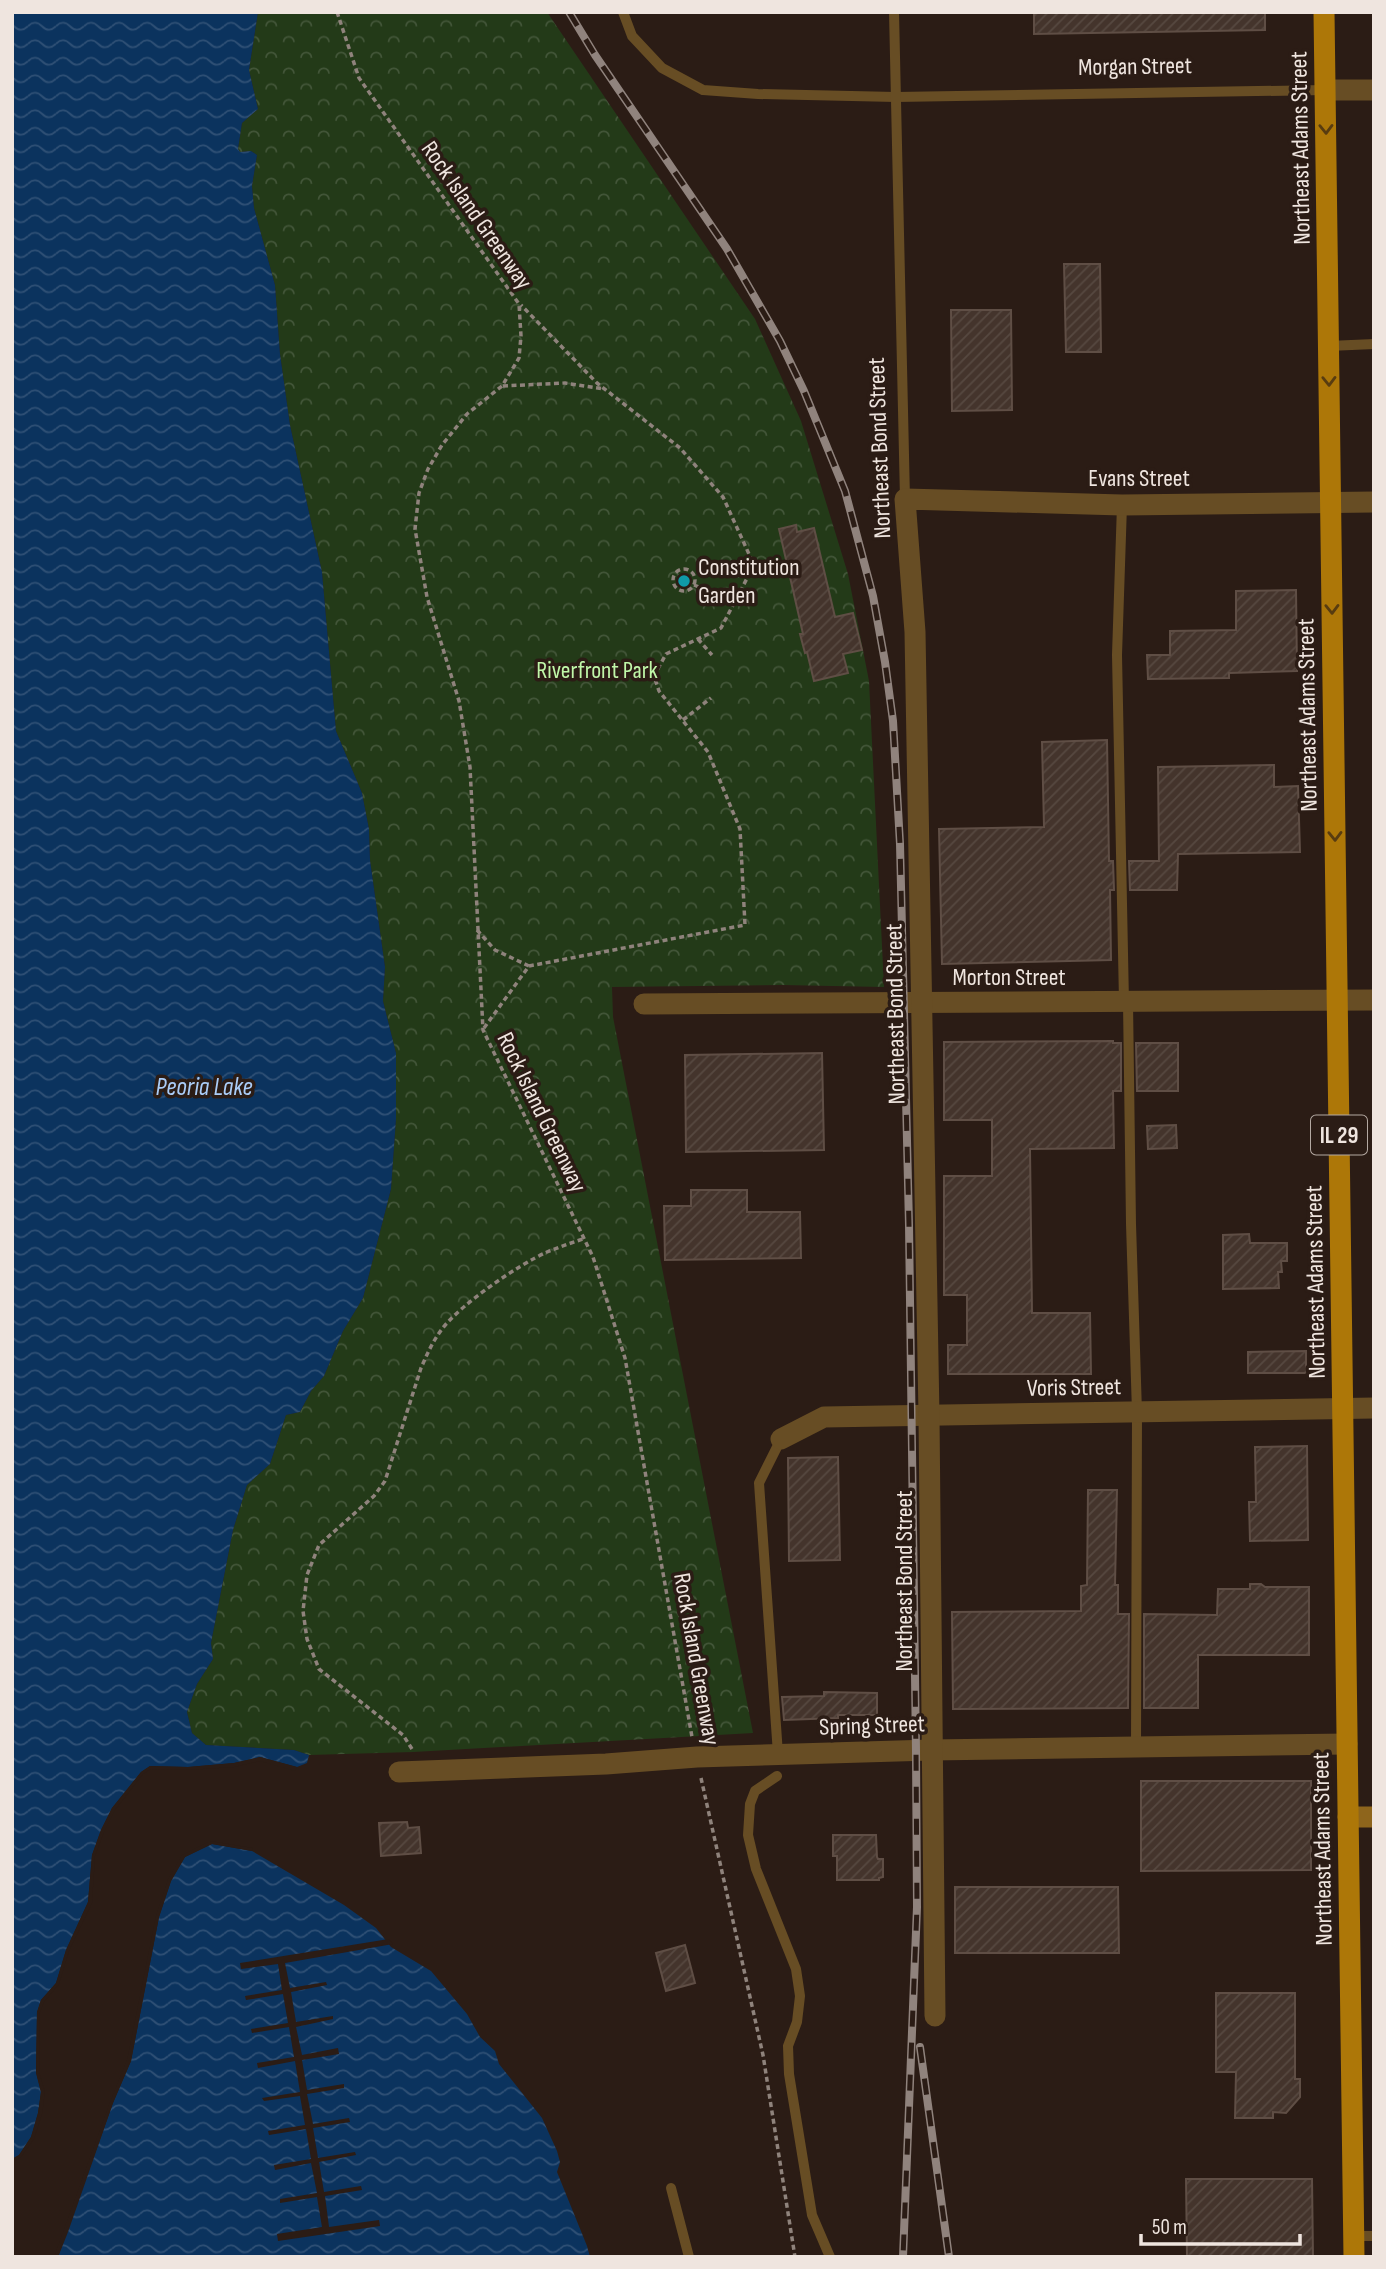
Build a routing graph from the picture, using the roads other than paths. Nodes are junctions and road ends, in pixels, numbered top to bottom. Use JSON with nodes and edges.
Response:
{"nodes":[{"id":1,"x":623,"y":12,"type":"edge"},
{"id":2,"x":894,"y":12,"type":"edge"},
{"id":3,"x":1324,"y":12,"type":"edge"},
{"id":4,"x":1325,"y":90,"type":"junction"},
{"id":5,"x":1374,"y":90,"type":"edge"},
{"id":6,"x":896,"y":97,"type":"junction"},
{"id":7,"x":1374,"y":344,"type":"edge"},
{"id":8,"x":1329,"y":345,"type":"junction"},
{"id":9,"x":905,"y":499,"type":"junction"},
{"id":10,"x":1374,"y":502,"type":"edge"},
{"id":11,"x":1331,"y":503,"type":"junction"},
{"id":12,"x":1122,"y":505,"type":"junction"},
{"id":13,"x":1337,"y":1000,"type":"junction"},
{"id":14,"x":1374,"y":1000,"type":"edge"},
{"id":15,"x":1126,"y":1002,"type":"junction"},
{"id":16,"x":921,"y":1003,"type":"junction"},
{"id":17,"x":644,"y":1004,"type":"dead end"},
{"id":18,"x":1343,"y":1408,"type":"junction"},
{"id":19,"x":1374,"y":1408,"type":"edge"},
{"id":20,"x":1137,"y":1412,"type":"junction"},
{"id":21,"x":929,"y":1416,"type":"junction"},
{"id":22,"x":781,"y":1439,"type":"joint"},
{"id":23,"x":1348,"y":1744,"type":"junction"},
{"id":24,"x":1136,"y":1747,"type":"junction"},
{"id":25,"x":931,"y":1750,"type":"junction"},
{"id":26,"x":778,"y":1754,"type":"junction"},
{"id":27,"x":399,"y":1772,"type":"dead end"},
{"id":28,"x":777,"y":1776,"type":"dead end"},
{"id":29,"x":1348,"y":1817,"type":"junction"},
{"id":30,"x":1374,"y":1817,"type":"edge"},
{"id":31,"x":935,"y":2016,"type":"dead end"},
{"id":32,"x":671,"y":2188,"type":"dead end"},
{"id":33,"x":1360,"y":2243,"type":"edge"},
{"id":34,"x":689,"y":2257,"type":"edge"},
{"id":35,"x":830,"y":2257,"type":"edge"}],
"edges":[{"from":1,"to":6,"type":"lane","name":"Morgan Street"},
{"from":2,"to":6,"type":"lane","name":"Northeast Bond Street"},
{"from":3,"to":4,"type":"main road","name":"Northeast Adams Street","number":"IL 29"},
{"from":4,"to":5,"type":"street","name":"Morgan Street"},
{"from":4,"to":6,"type":"lane","name":"Morgan Street"},
{"from":4,"to":8,"type":"main road","name":"Northeast Adams Street","number":"IL 29","one_way":true},
{"from":6,"to":9,"type":"lane","name":"Northeast Bond Street"},
{"from":7,"to":8,"type":"lane"},
{"from":8,"to":11,"type":"main road","name":"Northeast Adams Street","number":"IL 29","one_way":true},
{"from":9,"to":12,"type":"street","name":"Evans Street"},
{"from":9,"to":16,"type":"street","name":"Northeast Bond Street"},
{"from":10,"to":11,"type":"street","name":"Evans Street"},
{"from":11,"to":12,"type":"street","name":"Evans Street"},
{"from":11,"to":13,"type":"main road","name":"Northeast Adams Street","number":"IL 29","one_way":true},
{"from":12,"to":15,"type":"lane"},
{"from":13,"to":14,"type":"street","name":"Morton Street"},
{"from":13,"to":15,"type":"street","name":"Morton Street"},
{"from":13,"to":18,"type":"main road","name":"Northeast Adams Street","number":"IL 29"},
{"from":15,"to":16,"type":"street","name":"Morton Street"},
{"from":15,"to":20,"type":"lane"},
{"from":16,"to":17,"type":"street","name":"Morton Street"},
{"from":16,"to":21,"type":"street","name":"Northeast Bond Street"},
{"from":18,"to":19,"type":"street","name":"Voris Street"},
{"from":18,"to":20,"type":"street","name":"Voris Street"},
{"from":18,"to":23,"type":"main road","name":"Northeast Adams Street","number":"IL 29"},
{"from":20,"to":21,"type":"street","name":"Voris Street"},
{"from":20,"to":24,"type":"lane"},
{"from":21,"to":22,"type":"street","name":"Voris Street"},
{"from":21,"to":25,"type":"street","name":"Northeast Bond Street"},
{"from":22,"to":26,"type":"lane"},
{"from":23,"to":24,"type":"street","name":"Spring Street"},
{"from":23,"to":29,"type":"main road","name":"Northeast Adams Street","number":"IL 29"},
{"from":24,"to":25,"type":"street","name":"Spring Street"},
{"from":25,"to":26,"type":"street","name":"Spring Street"},
{"from":25,"to":31,"type":"street","name":"Northeast Bond Street"},
{"from":26,"to":27,"type":"street","name":"Spring Street"},
{"from":28,"to":35,"type":"lane"},
{"from":29,"to":30,"type":"street"},
{"from":29,"to":33,"type":"main road","name":"Northeast Adams Street","number":"IL 29"},
{"from":32,"to":34,"type":"lane"}]}
